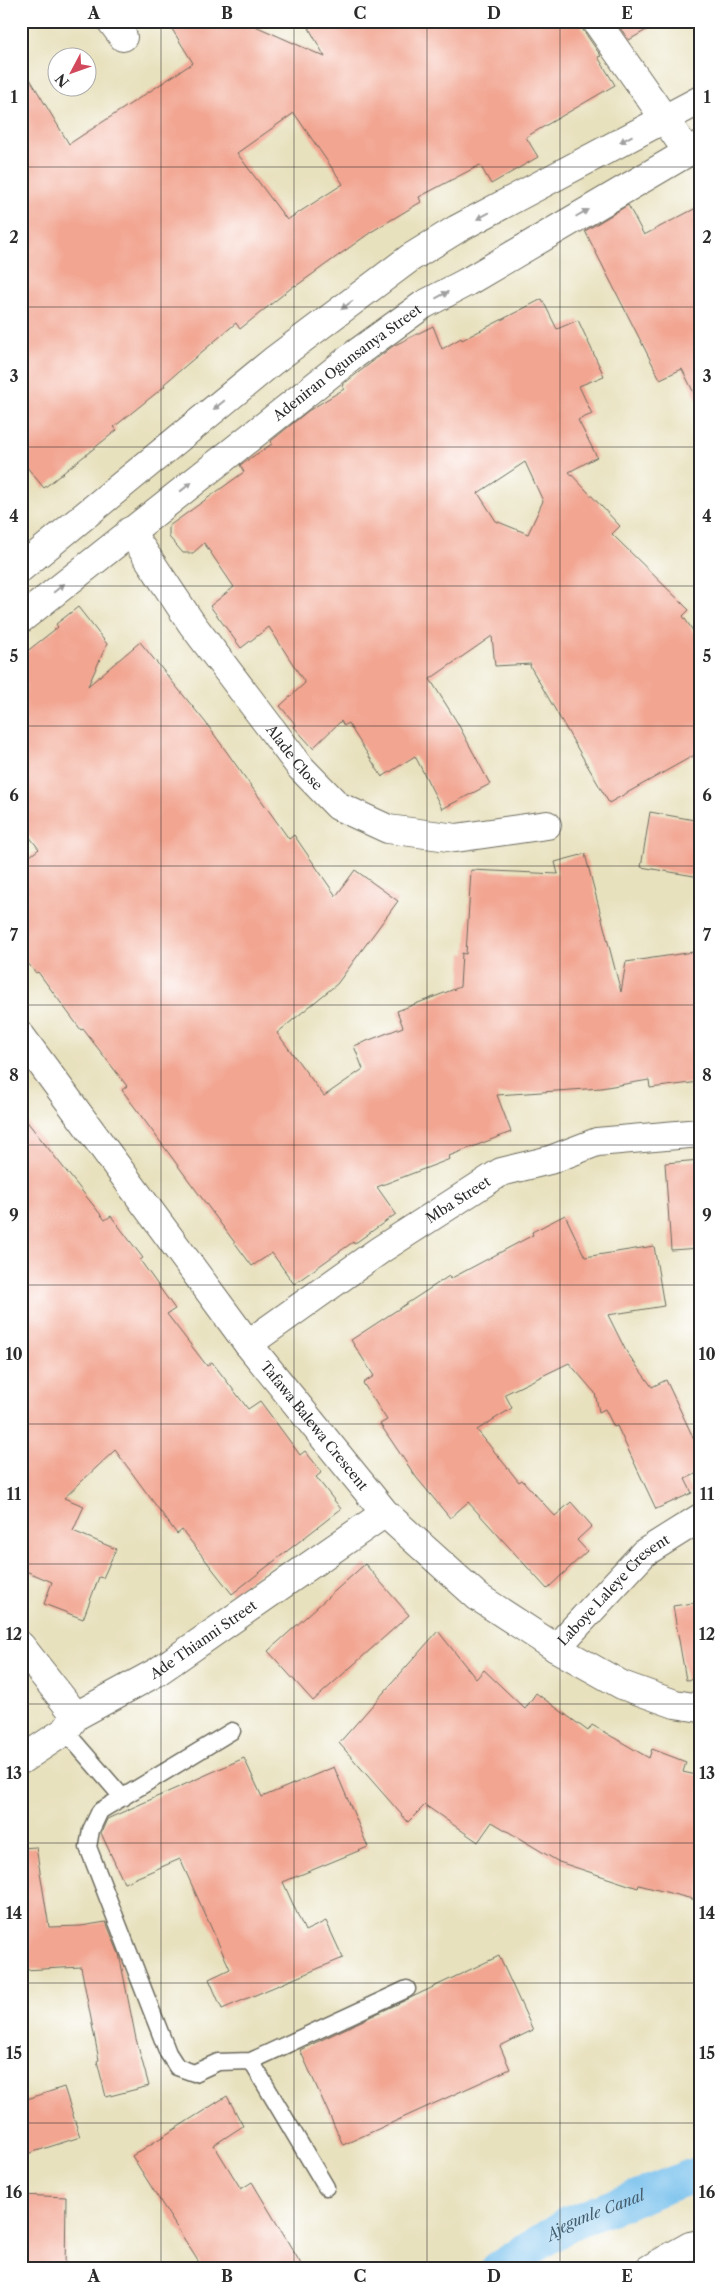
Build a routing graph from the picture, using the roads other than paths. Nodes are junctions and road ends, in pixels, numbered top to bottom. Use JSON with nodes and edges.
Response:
{"nodes":[{"id":1,"x":596,"y":21,"type":"edge"},
{"id":2,"x":700,"y":100,"type":"edge"},
{"id":3,"x":663,"y":118,"type":"junction"},
{"id":4,"x":693,"y":148,"type":"edge"},
{"id":5,"x":130,"y":531,"type":"junction"},
{"id":6,"x":21,"y":568,"type":"edge"},
{"id":7,"x":21,"y":619,"type":"edge"},
{"id":8,"x":547,"y":825,"type":"dead end"},
{"id":9,"x":21,"y":1036,"type":"edge"},
{"id":10,"x":700,"y":1132,"type":"edge"},
{"id":11,"x":248,"y":1344,"type":"junction"},
{"id":12,"x":385,"y":1513,"type":"junction"},
{"id":13,"x":700,"y":1518,"type":"edge"},
{"id":14,"x":21,"y":1646,"type":"edge"},
{"id":15,"x":556,"y":1648,"type":"junction"},
{"id":16,"x":700,"y":1708,"type":"edge"},
{"id":17,"x":70,"y":1724,"type":"junction"},
{"id":18,"x":232,"y":1731,"type":"dead end"},
{"id":19,"x":21,"y":1760,"type":"edge"},
{"id":20,"x":123,"y":1798,"type":"junction"},
{"id":21,"x":406,"y":1988,"type":"dead end"},
{"id":22,"x":251,"y":2061,"type":"junction"},
{"id":23,"x":326,"y":2186,"type":"dead end"},
{"id":24,"x":700,"y":2244,"type":"edge"},
{"id":25,"x":649,"y":2269,"type":"edge"}],
"edges":[{"from":1,"to":3,"type":"street"},
{"from":2,"to":3,"type":"street"},
{"from":3,"to":4,"type":"street"},
{"from":3,"to":6,"type":"street","one_way":true},
{"from":5,"to":4,"type":"street","name":"Adeniran Ogunsanya Street","one_way":true},
{"from":7,"to":5,"type":"street","name":"Adeniran Ogunsanya Street","one_way":true},
{"from":5,"to":8,"type":"street","name":"Alade Close"},
{"from":9,"to":11,"type":"street","name":"Tafawa Balewa Crescent"},
{"from":10,"to":11,"type":"street","name":"Mba Street"},
{"from":11,"to":12,"type":"street","name":"Tafawa Balewa Crescent"},
{"from":12,"to":15,"type":"street","name":"Tafawa Balewa Crescent"},
{"from":12,"to":17,"type":"street","name":"Ade Thianni Street"},
{"from":13,"to":15,"type":"street","name":"Laboye Laleye Cresent"},
{"from":14,"to":17,"type":"street"},
{"from":15,"to":16,"type":"street","name":"Tafawa Balewa Crescent"},
{"from":17,"to":19,"type":"street","name":"Ade Thianni Street"},
{"from":17,"to":20,"type":"lane"},
{"from":18,"to":20,"type":"lane"},
{"from":20,"to":22,"type":"lane"},
{"from":21,"to":22,"type":"lane"},
{"from":22,"to":23,"type":"lane"},
{"from":24,"to":25,"type":"street"}]}
